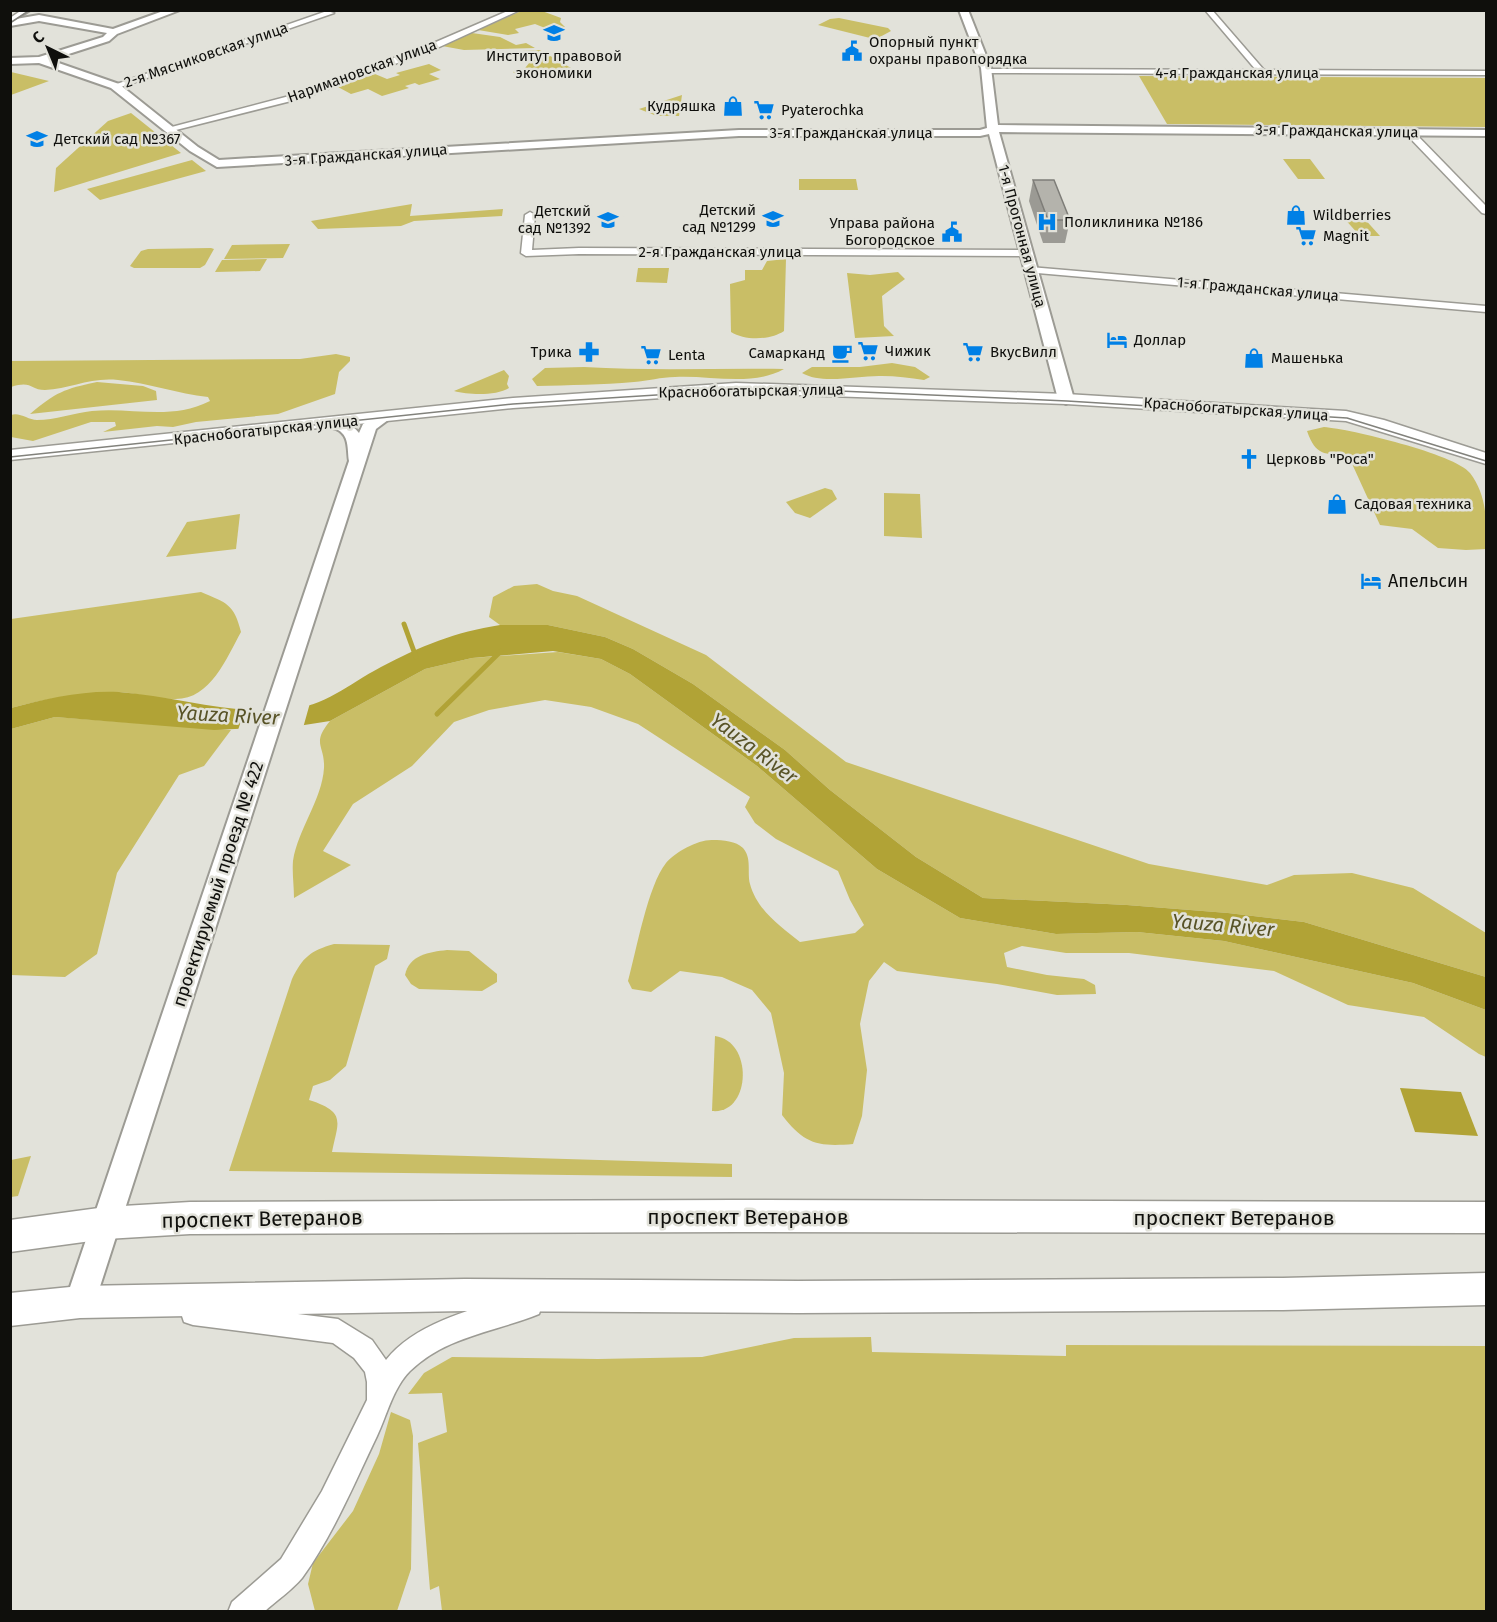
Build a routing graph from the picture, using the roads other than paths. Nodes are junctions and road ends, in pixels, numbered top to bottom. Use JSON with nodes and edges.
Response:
{"nodes":[{"id":1,"x":176,"y":10,"type":"edge"},
{"id":2,"x":517,"y":10,"type":"edge"},
{"id":3,"x":963,"y":10,"type":"edge"},
{"id":4,"x":1208,"y":10,"type":"edge"},
{"id":5,"x":27,"y":12,"type":"edge"},
{"id":6,"x":327,"y":12,"type":"edge"},
{"id":7,"x":39,"y":18,"type":"junction"},
{"id":8,"x":10,"y":22,"type":"edge"},
{"id":9,"x":114,"y":32,"type":"junction"},
{"id":10,"x":10,"y":59,"type":"edge"},
{"id":11,"x":40,"y":60,"type":"junction"},
{"id":12,"x":987,"y":71,"type":"junction"},
{"id":13,"x":1263,"y":73,"type":"junction"},
{"id":14,"x":1486,"y":73,"type":"edge"},
{"id":15,"x":116,"y":86,"type":"junction"},
{"id":16,"x":168,"y":129,"type":"junction"},
{"id":17,"x":993,"y":130,"type":"junction"},
{"id":18,"x":1409,"y":132,"type":"junction"},
{"id":19,"x":1486,"y":133,"type":"edge"},
{"id":20,"x":1486,"y":211,"type":"edge"},
{"id":21,"x":530,"y":215,"type":"dead end"},
{"id":22,"x":1025,"y":253,"type":"junction"},
{"id":23,"x":1030,"y":270,"type":"junction"},
{"id":24,"x":1486,"y":309,"type":"edge"},
{"id":25,"x":1066,"y":399,"type":"junction"},
{"id":26,"x":384,"y":417,"type":"junction"},
{"id":27,"x":330,"y":423,"type":"junction"},
{"id":28,"x":10,"y":455,"type":"edge"},
{"id":29,"x":1486,"y":459,"type":"edge"},
{"id":30,"x":357,"y":466,"type":"junction"},
{"id":31,"x":1486,"y":1218,"type":"edge"},
{"id":32,"x":106,"y":1223,"type":"junction"},
{"id":33,"x":10,"y":1236,"type":"edge"},
{"id":34,"x":1486,"y":1289,"type":"edge"},
{"id":35,"x":557,"y":1297,"type":"junction"},
{"id":36,"x":93,"y":1302,"type":"junction"},
{"id":37,"x":10,"y":1310,"type":"edge"},
{"id":38,"x":378,"y":1405,"type":"junction"},
{"id":39,"x":242,"y":1611,"type":"edge"}],
"edges":[{"from":1,"to":9,"type":"street"},
{"from":2,"to":16,"type":"street","name":"Наримановская улица"},
{"from":3,"to":12,"type":"street","name":"1-я Прогонная улица"},
{"from":4,"to":13,"type":"street"},
{"from":5,"to":7,"type":"street"},
{"from":5,"to":8,"type":"street"},
{"from":6,"to":15,"type":"street","name":"2-я Мясниковская улица"},
{"from":7,"to":8,"type":"street"},
{"from":7,"to":9,"type":"street"},
{"from":9,"to":11,"type":"street"},
{"from":10,"to":11,"type":"street"},
{"from":11,"to":15,"type":"street"},
{"from":12,"to":13,"type":"street","name":"4-я Гражданская улица"},
{"from":12,"to":17,"type":"street","name":"1-я Прогонная улица"},
{"from":13,"to":14,"type":"street","name":"4-я Гражданская улица"},
{"from":15,"to":16,"type":"street"},
{"from":16,"to":17,"type":"street","name":"3-я Гражданская улица"},
{"from":17,"to":18,"type":"street","name":"3-я Гражданская улица"},
{"from":17,"to":22,"type":"street","name":"1-я Прогонная улица"},
{"from":18,"to":19,"type":"street","name":"3-я Гражданская улица"},
{"from":18,"to":20,"type":"street"},
{"from":21,"to":22,"type":"street","name":"2-я Гражданская улица"},
{"from":22,"to":23,"type":"street","name":"1-я Прогонная улица"},
{"from":23,"to":24,"type":"street","name":"1-я Гражданская улица"},
{"from":23,"to":25,"type":"street","name":"1-я Прогонная улица"},
{"from":25,"to":26,"type":"main road","name":"Краснобогатырская улица"},
{"from":25,"to":29,"type":"main road","name":"Краснобогатырская улица"},
{"from":26,"to":27,"type":"main road","name":"Краснобогатырская улица"},
{"from":26,"to":30,"type":"street","name":"проектируемый проезд № 422"},
{"from":27,"to":28,"type":"main road","name":"Краснобогатырская улица"},
{"from":27,"to":30,"type":"street","name":"проектируемый проезд № 422"},
{"from":30,"to":32,"type":"street","name":"проектируемый проезд № 422"},
{"from":31,"to":32,"type":"main road","name":"проспект Ветеранов"},
{"from":32,"to":33,"type":"main road","name":"проспект Ветеранов"},
{"from":32,"to":36,"type":"street","name":"проектируемый проезд № 422"},
{"from":34,"to":35,"type":"main road"},
{"from":35,"to":36,"type":"main road"},
{"from":35,"to":38,"type":"street"},
{"from":36,"to":37,"type":"main road"},
{"from":36,"to":38,"type":"street"},
{"from":38,"to":39,"type":"street"}]}
